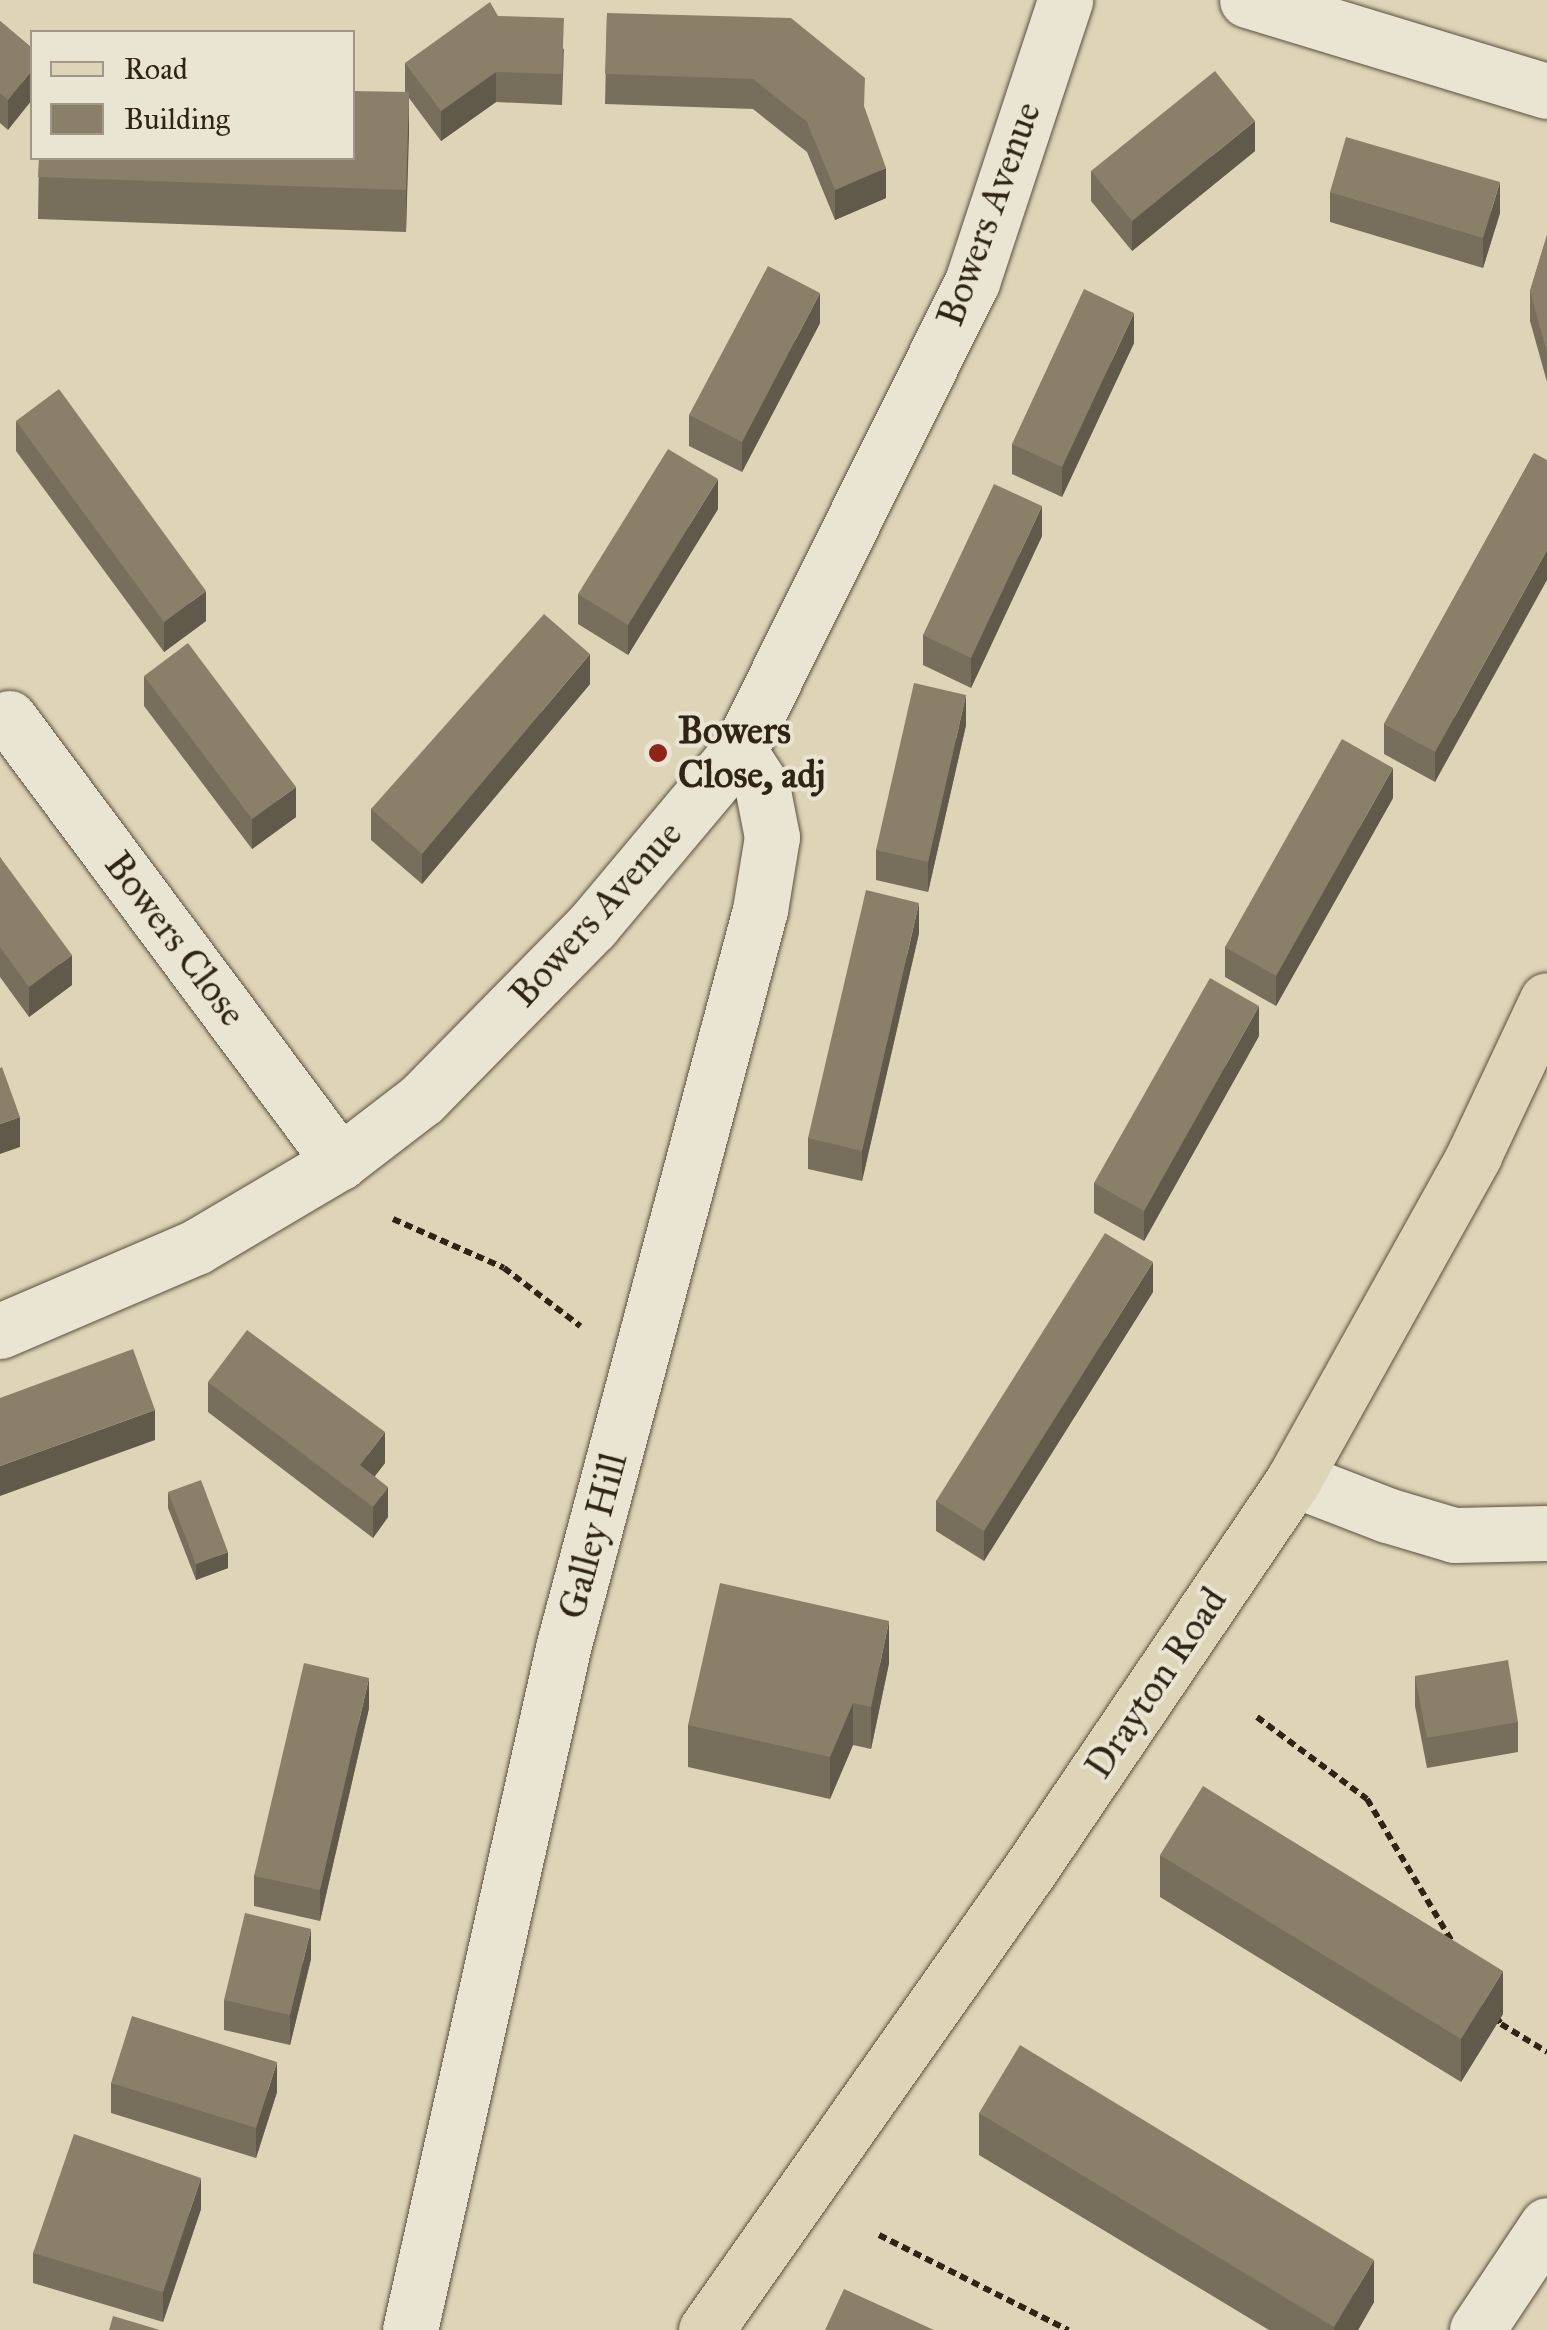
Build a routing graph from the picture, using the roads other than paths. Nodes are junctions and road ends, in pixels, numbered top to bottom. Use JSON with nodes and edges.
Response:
{"nodes":[{"id":1,"x":1066,"y":0,"type":"edge"},
{"id":2,"x":1247,"y":0,"type":"edge"},
{"id":3,"x":1547,"y":91,"type":"edge"},
{"id":4,"x":9,"y":718,"type":"dead end"},
{"id":5,"x":739,"y":751,"type":"junction"},
{"id":6,"x":1547,"y":1000,"type":"edge"},
{"id":7,"x":340,"y":1162,"type":"junction"},
{"id":8,"x":0,"y":1331,"type":"edge"},
{"id":9,"x":1294,"y":1479,"type":"junction"},
{"id":10,"x":1547,"y":1532,"type":"edge"},
{"id":11,"x":1547,"y":2225,"type":"edge"},
{"id":12,"x":410,"y":2330,"type":"edge"},
{"id":13,"x":706,"y":2330,"type":"edge"},
{"id":14,"x":1476,"y":2330,"type":"edge"}],
"edges":[{"from":1,"to":5,"type":"street","name":"Bowers Avenue"},
{"from":2,"to":3,"type":"street"},
{"from":4,"to":7,"type":"street","name":"Bowers Close"},
{"from":5,"to":7,"type":"street","name":"Bowers Avenue"},
{"from":5,"to":12,"type":"street","name":"Galley Hill"},
{"from":6,"to":9,"type":"main road","name":"Drayton Road"},
{"from":7,"to":8,"type":"street","name":"Bowers Avenue"},
{"from":9,"to":10,"type":"street"},
{"from":9,"to":13,"type":"main road","name":"Drayton Road"},
{"from":11,"to":14,"type":"street"}]}
